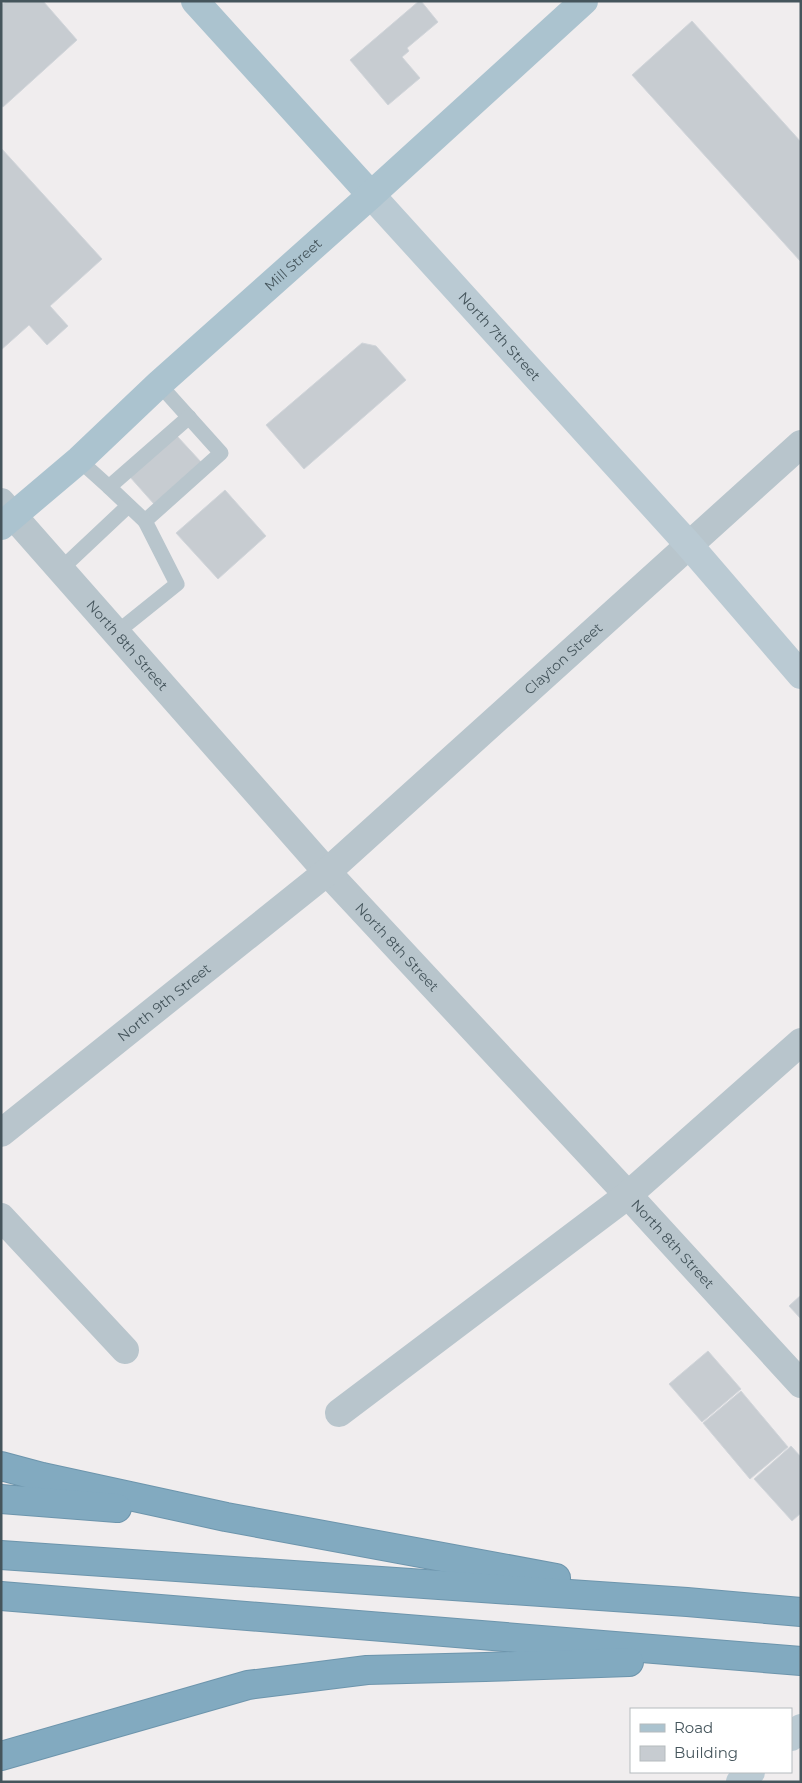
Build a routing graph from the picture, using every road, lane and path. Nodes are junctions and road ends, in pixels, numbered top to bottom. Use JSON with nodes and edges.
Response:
{"nodes":[{"id":1,"x":195,"y":1,"type":"edge"},
{"id":2,"x":584,"y":1,"type":"edge"},
{"id":3,"x":371,"y":195,"type":"junction"},
{"id":4,"x":159,"y":384,"type":"junction"},
{"id":5,"x":189,"y":417,"type":"junction"},
{"id":6,"x":801,"y":444,"type":"edge"},
{"id":7,"x":79,"y":460,"type":"junction"},
{"id":8,"x":109,"y":487,"type":"junction"},
{"id":9,"x":128,"y":506,"type":"junction"},
{"id":10,"x":5,"y":515,"type":"edge"},
{"id":11,"x":145,"y":521,"type":"junction"},
{"id":12,"x":689,"y":545,"type":"junction"},
{"id":13,"x":60,"y":570,"type":"junction"},
{"id":14,"x":116,"y":633,"type":"junction"},
{"id":15,"x":801,"y":675,"type":"edge"},
{"id":16,"x":326,"y":872,"type":"junction"},
{"id":17,"x":801,"y":1042,"type":"edge"},
{"id":18,"x":1,"y":1133,"type":"edge"},
{"id":19,"x":628,"y":1195,"type":"junction"},
{"id":20,"x":1,"y":1217,"type":"edge"},
{"id":21,"x":124,"y":1350,"type":"dead end"},
{"id":22,"x":801,"y":1384,"type":"edge"},
{"id":23,"x":339,"y":1413,"type":"dead end"},
{"id":24,"x":1,"y":1466,"type":"edge"},
{"id":25,"x":1,"y":1499,"type":"edge"},
{"id":26,"x":226,"y":1517,"type":"junction"},
{"id":27,"x":1,"y":1554,"type":"edge"},
{"id":28,"x":1,"y":1596,"type":"edge"},
{"id":29,"x":687,"y":1602,"type":"junction"},
{"id":30,"x":801,"y":1612,"type":"edge"},
{"id":31,"x":750,"y":1657,"type":"junction"},
{"id":32,"x":801,"y":1661,"type":"edge"},
{"id":33,"x":248,"y":1685,"type":"junction"},
{"id":34,"x":1,"y":1741,"type":"edge"},
{"id":35,"x":1,"y":1756,"type":"edge"},
{"id":36,"x":750,"y":1773,"type":"edge"},
{"id":37,"x":740,"y":1782,"type":"edge"}],
"edges":[{"from":1,"to":3,"type":"main road","name":"North 7th Street"},
{"from":2,"to":3,"type":"main road","name":"Mill Street"},
{"from":3,"to":4,"type":"main road","name":"Mill Street"},
{"from":3,"to":12,"type":"street","name":"North 7th Street"},
{"from":4,"to":5,"type":"lane"},
{"from":4,"to":7,"type":"main road","name":"Mill Street"},
{"from":5,"to":8,"type":"lane"},
{"from":5,"to":11,"type":"lane"},
{"from":6,"to":12,"type":"street","name":"Clayton Street"},
{"from":7,"to":8,"type":"lane"},
{"from":7,"to":10,"type":"main road","name":"Mill Street"},
{"from":8,"to":9,"type":"lane"},
{"from":9,"to":11,"type":"lane"},
{"from":9,"to":13,"type":"lane"},
{"from":10,"to":13,"type":"street","name":"North 8th Street"},
{"from":11,"to":14,"type":"lane"},
{"from":12,"to":15,"type":"street","name":"North 7th Street"},
{"from":12,"to":16,"type":"street","name":"Clayton Street"},
{"from":13,"to":14,"type":"street","name":"North 8th Street"},
{"from":14,"to":16,"type":"street","name":"North 8th Street"},
{"from":16,"to":18,"type":"street","name":"North 9th Street"},
{"from":16,"to":19,"type":"street","name":"North 8th Street"},
{"from":17,"to":19,"type":"street"},
{"from":19,"to":22,"type":"street","name":"North 8th Street"},
{"from":19,"to":23,"type":"street"},
{"from":20,"to":21,"type":"street"},
{"from":24,"to":26,"type":"highway"},
{"from":25,"to":26,"type":"highway"},
{"from":26,"to":29,"type":"highway"},
{"from":27,"to":29,"type":"highway"},
{"from":28,"to":31,"type":"highway"},
{"from":29,"to":30,"type":"highway"},
{"from":31,"to":32,"type":"highway"},
{"from":31,"to":33,"type":"highway"},
{"from":33,"to":34,"type":"highway"},
{"from":33,"to":35,"type":"highway"},
{"from":36,"to":37,"type":"street"}]}
